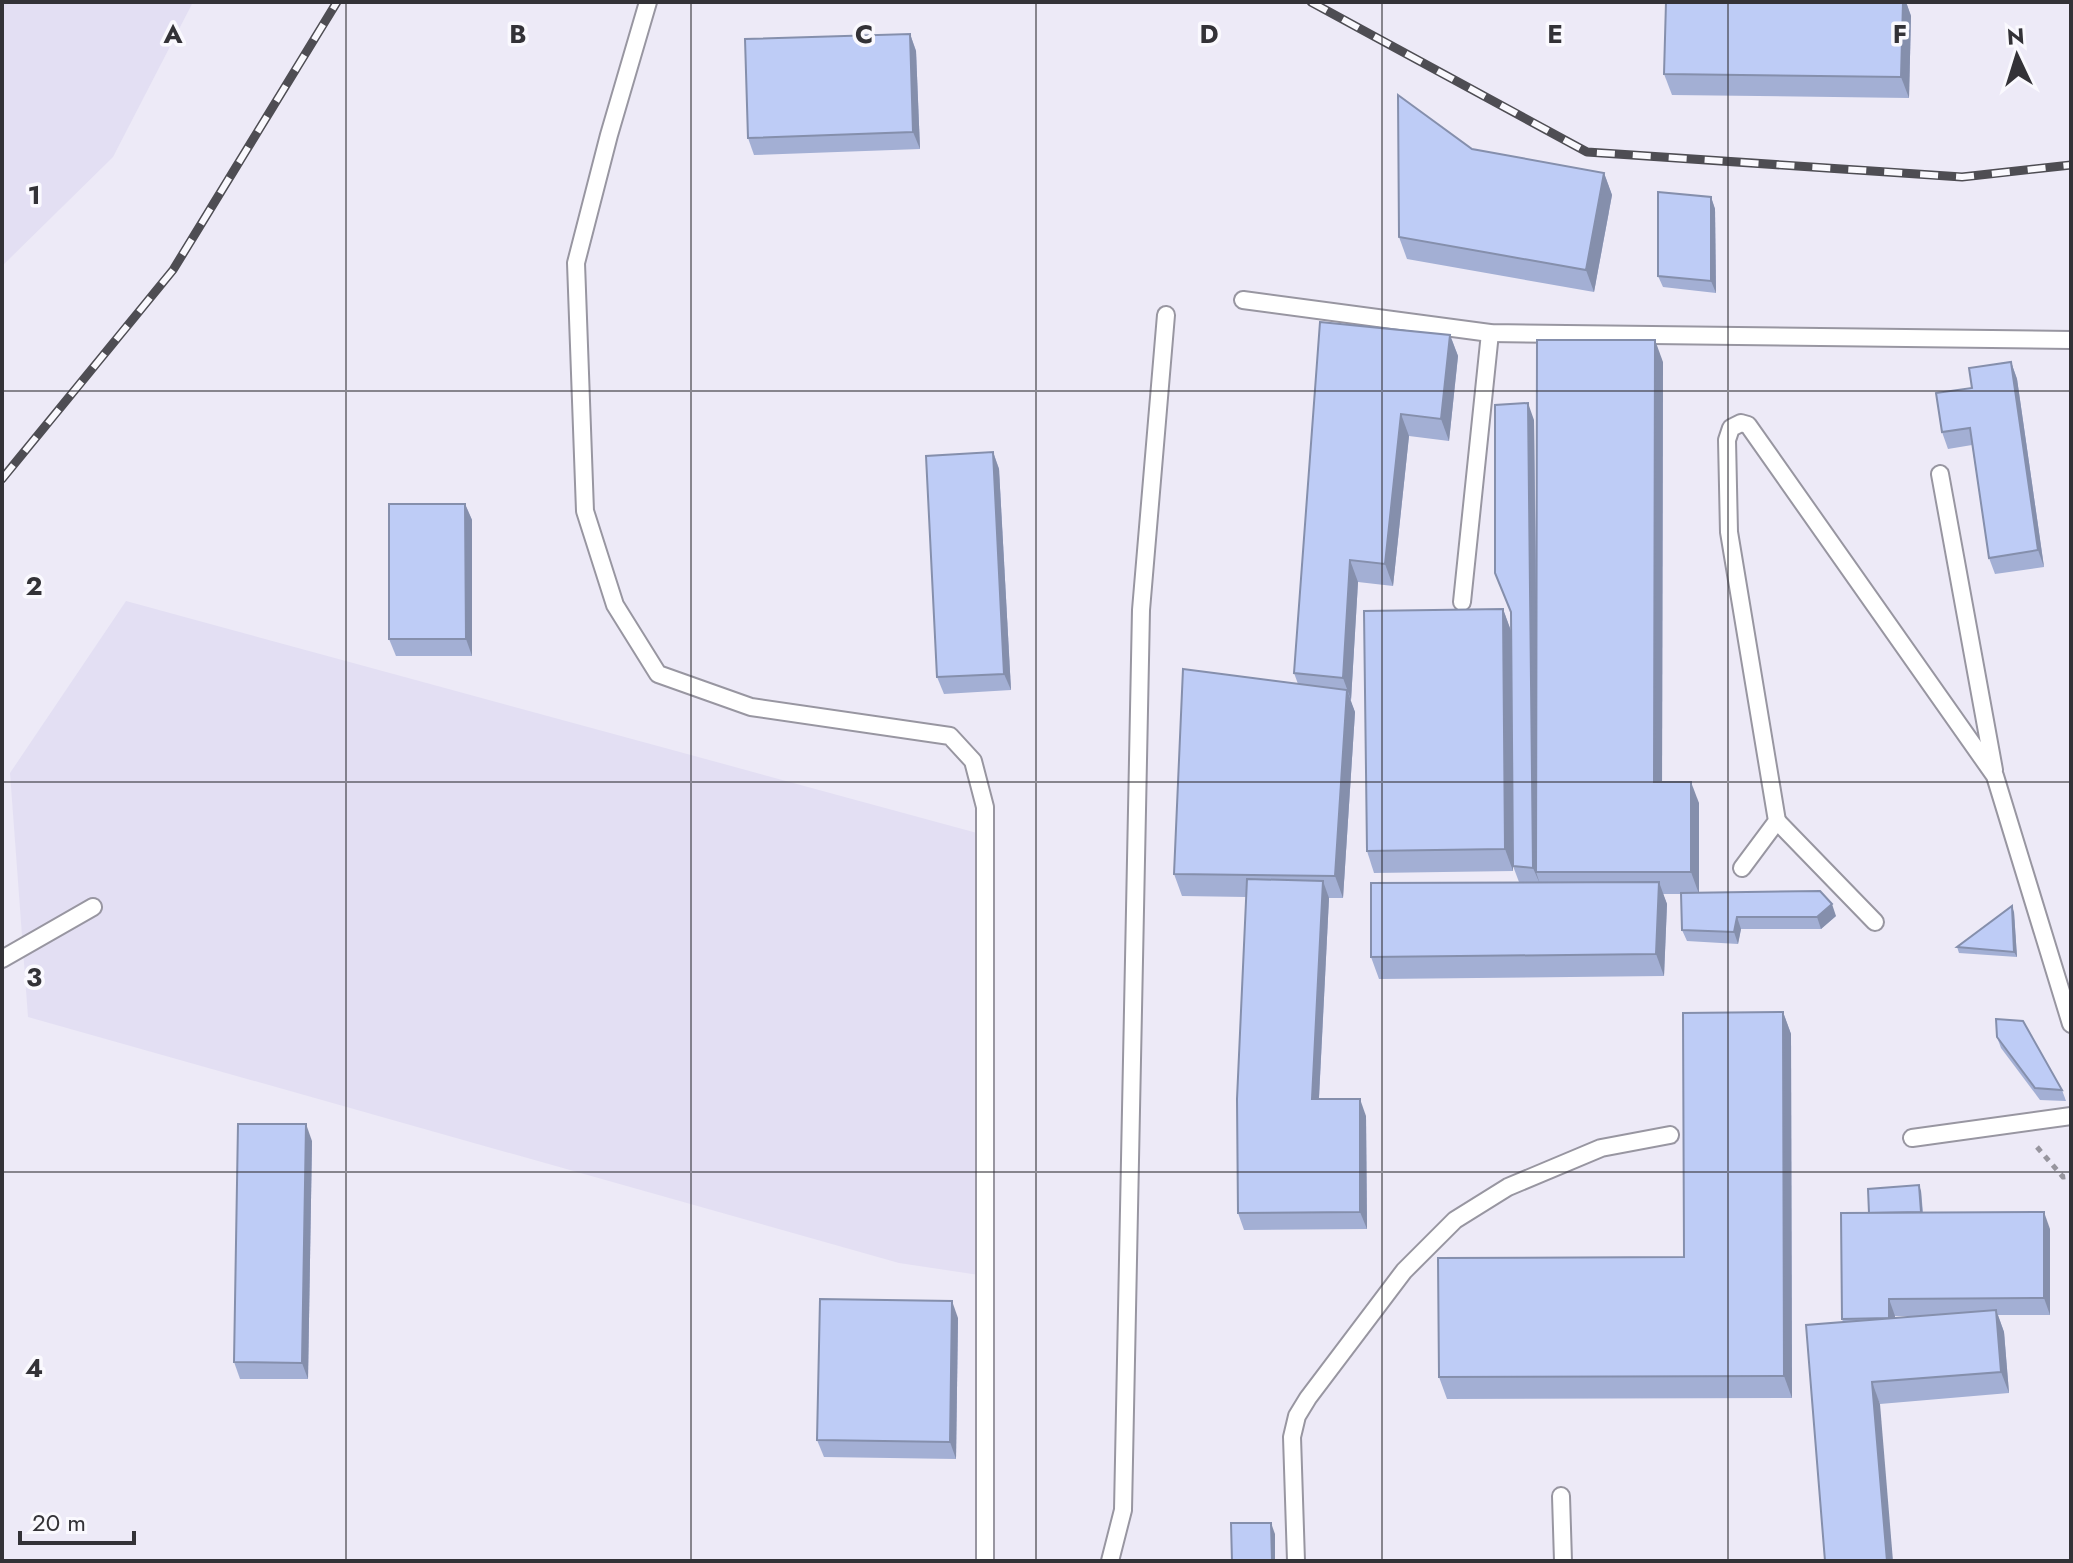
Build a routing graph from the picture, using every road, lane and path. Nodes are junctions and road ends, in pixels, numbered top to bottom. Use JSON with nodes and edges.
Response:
{"nodes":[{"id":1,"x":648,"y":2,"type":"edge"},
{"id":2,"x":1243,"y":300,"type":"dead end"},
{"id":3,"x":1166,"y":315,"type":"dead end"},
{"id":4,"x":1490,"y":333,"type":"junction"},
{"id":5,"x":2071,"y":340,"type":"edge"},
{"id":6,"x":1940,"y":474,"type":"dead end"},
{"id":7,"x":1462,"y":602,"type":"dead end"},
{"id":8,"x":1995,"y":776,"type":"junction"},
{"id":9,"x":1777,"y":821,"type":"junction"},
{"id":10,"x":1742,"y":868,"type":"dead end"},
{"id":11,"x":93,"y":907,"type":"dead end"},
{"id":12,"x":1875,"y":922,"type":"dead end"},
{"id":13,"x":2,"y":959,"type":"edge"},
{"id":14,"x":2071,"y":1024,"type":"edge"},
{"id":15,"x":2071,"y":1116,"type":"edge"},
{"id":16,"x":2017,"y":1124,"type":"junction"},
{"id":17,"x":1670,"y":1135,"type":"dead end"},
{"id":18,"x":1912,"y":1138,"type":"dead end"},
{"id":19,"x":2071,"y":1176,"type":"edge"},
{"id":20,"x":1561,"y":1496,"type":"dead end"},
{"id":21,"x":985,"y":1561,"type":"edge"},
{"id":22,"x":1110,"y":1561,"type":"edge"},
{"id":23,"x":1296,"y":1561,"type":"edge"},
{"id":24,"x":1563,"y":1561,"type":"edge"}],
"edges":[{"from":1,"to":21,"type":"lane"},
{"from":2,"to":4,"type":"lane"},
{"from":3,"to":22,"type":"lane"},
{"from":4,"to":5,"type":"lane"},
{"from":4,"to":7,"type":"lane"},
{"from":6,"to":8,"type":"lane"},
{"from":8,"to":9,"type":"lane"},
{"from":8,"to":14,"type":"lane"},
{"from":9,"to":10,"type":"lane"},
{"from":9,"to":12,"type":"lane"},
{"from":11,"to":13,"type":"lane"},
{"from":15,"to":16,"type":"lane"},
{"from":16,"to":18,"type":"lane"},
{"from":16,"to":19,"type":"path"},
{"from":17,"to":23,"type":"lane"},
{"from":20,"to":24,"type":"lane"}]}
